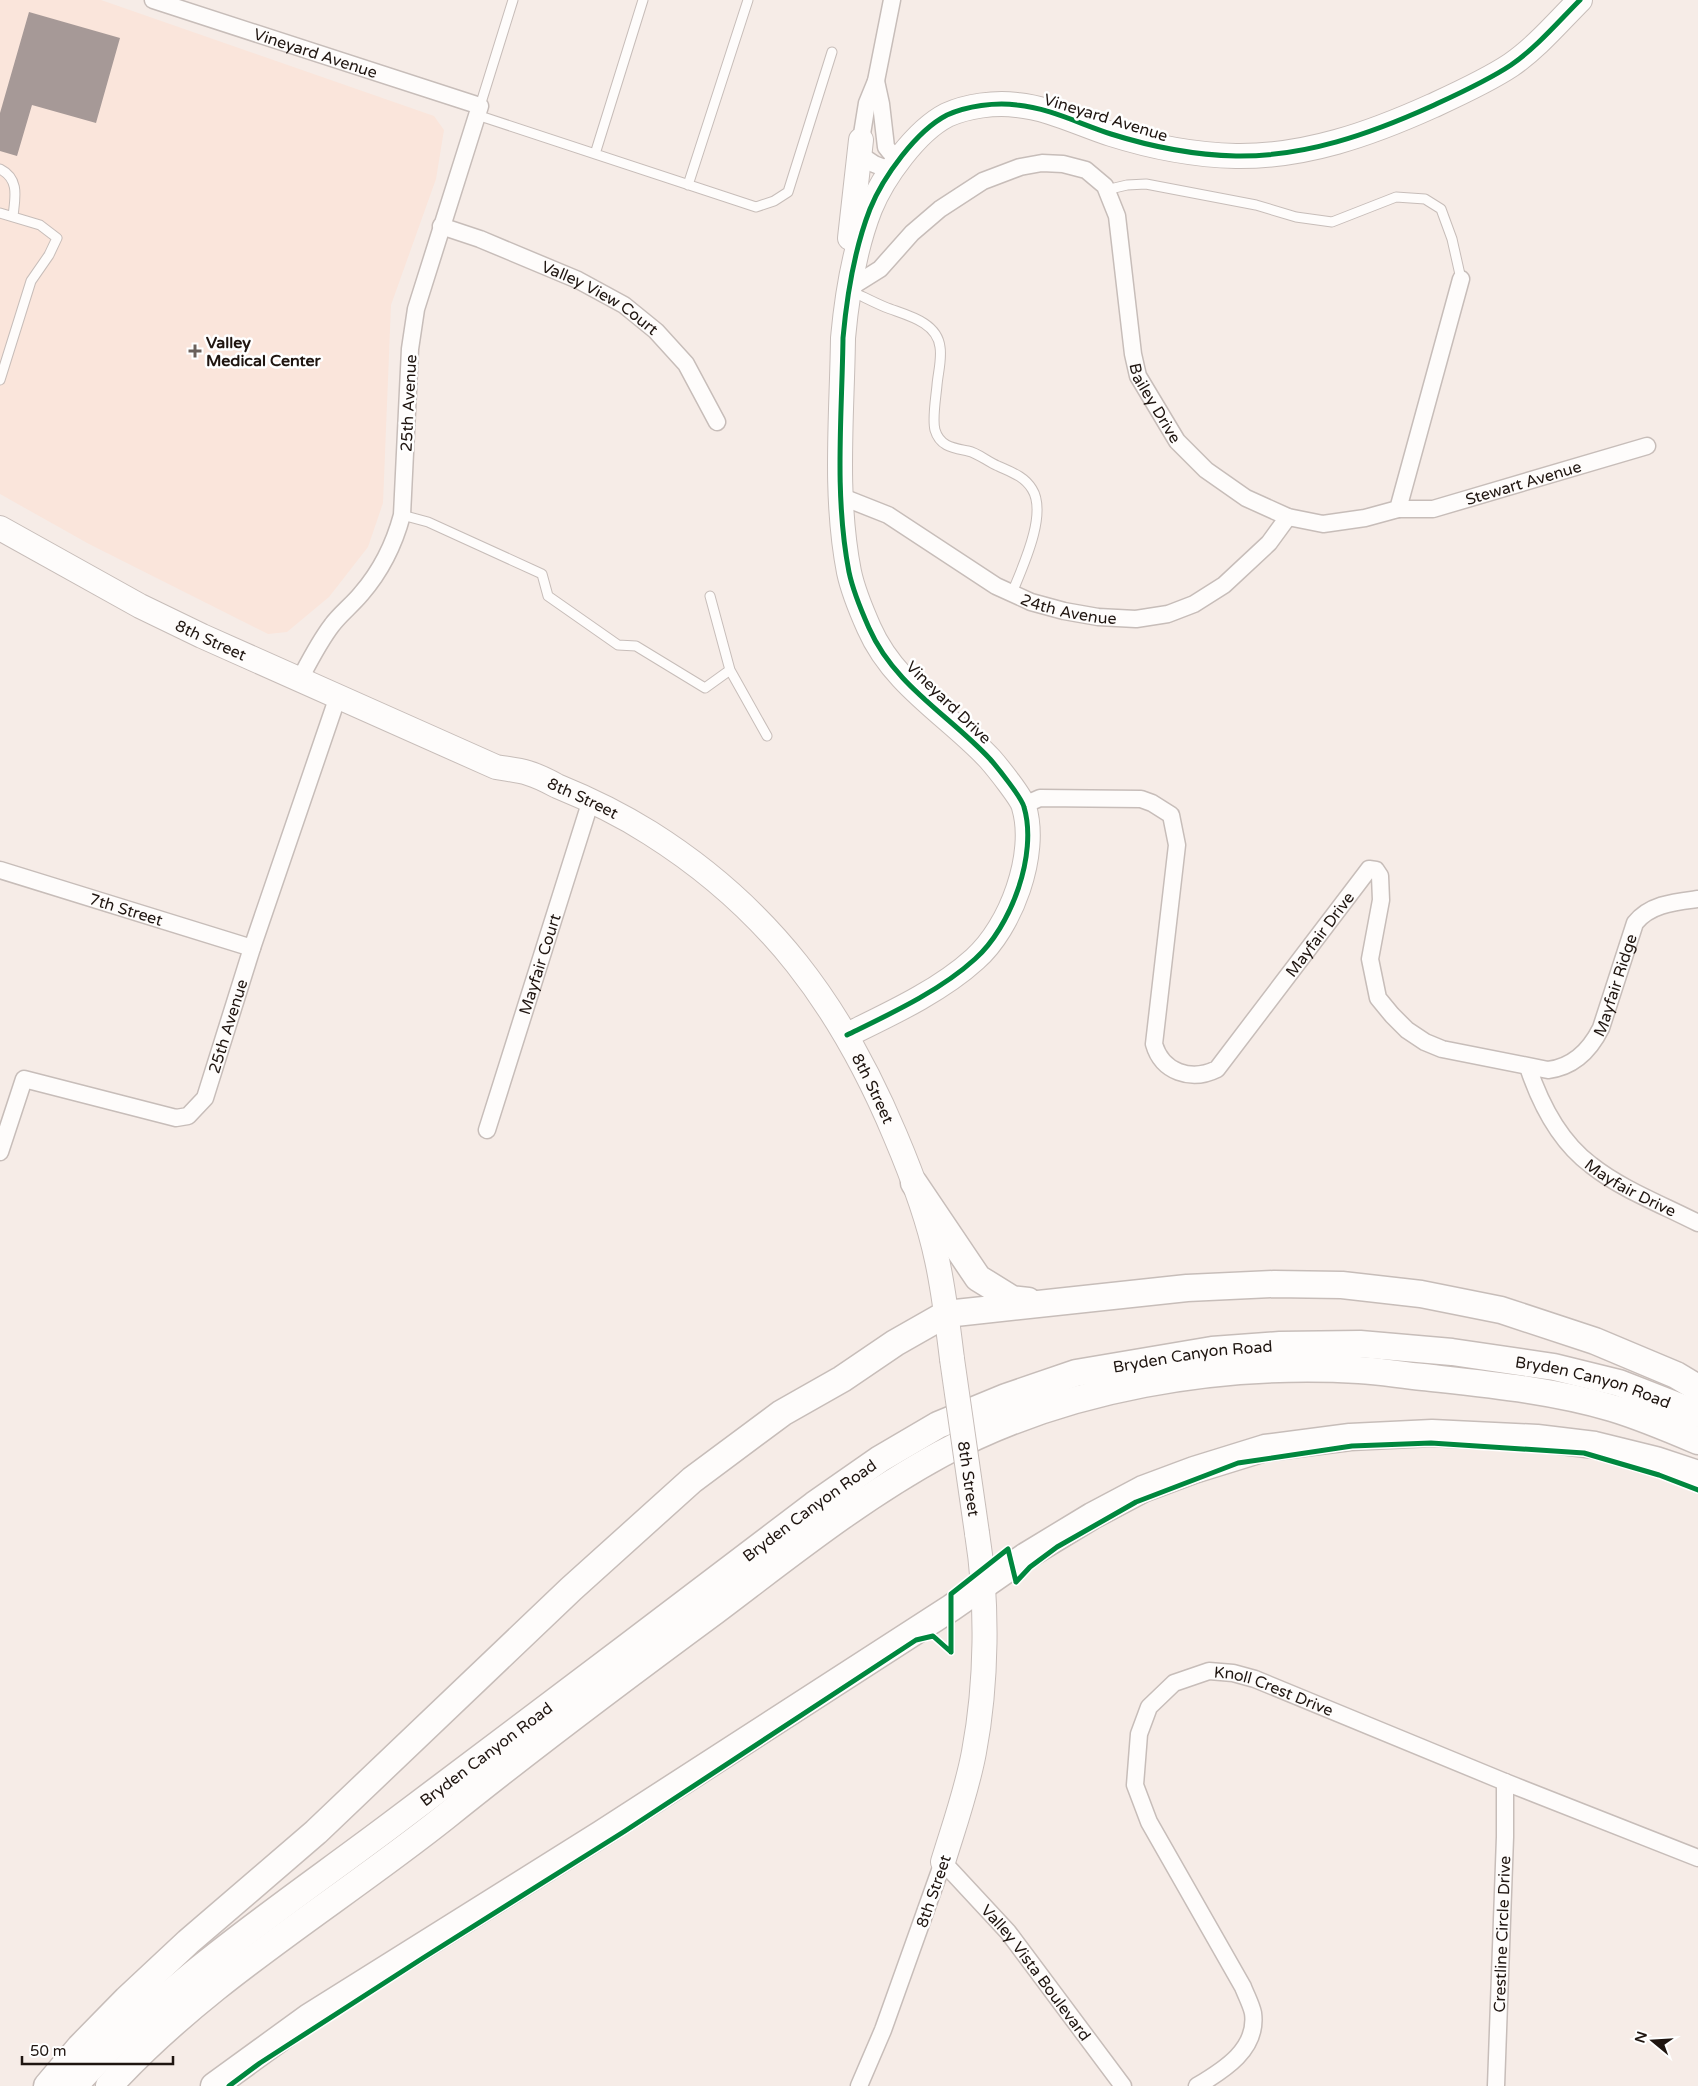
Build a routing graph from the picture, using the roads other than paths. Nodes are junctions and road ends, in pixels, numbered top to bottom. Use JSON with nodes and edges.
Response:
{"nodes":[{"id":1,"x":155,"y":0,"type":"edge"},
{"id":2,"x":513,"y":0,"type":"edge"},
{"id":3,"x":643,"y":0,"type":"edge"},
{"id":4,"x":748,"y":0,"type":"edge"},
{"id":5,"x":892,"y":0,"type":"edge"},
{"id":6,"x":1580,"y":0,"type":"edge"},
{"id":7,"x":832,"y":52,"type":"dead end"},
{"id":8,"x":876,"y":81,"type":"junction"},
{"id":9,"x":478,"y":110,"type":"junction"},
{"id":10,"x":861,"y":140,"type":"junction"},
{"id":11,"x":594,"y":154,"type":"junction"},
{"id":12,"x":896,"y":165,"type":"junction"},
{"id":13,"x":0,"y":169,"type":"edge"},
{"id":14,"x":688,"y":185,"type":"junction"},
{"id":15,"x":1106,"y":190,"type":"junction"},
{"id":16,"x":0,"y":213,"type":"edge"},
{"id":17,"x":13,"y":216,"type":"junction"},
{"id":18,"x":441,"y":226,"type":"junction"},
{"id":19,"x":1461,"y":279,"type":"joint"},
{"id":20,"x":848,"y":290,"type":"junction"},
{"id":21,"x":0,"y":380,"type":"edge"},
{"id":22,"x":717,"y":422,"type":"dead end"},
{"id":23,"x":1647,"y":446,"type":"dead end"},
{"id":24,"x":840,"y":496,"type":"junction"},
{"id":25,"x":1398,"y":509,"type":"junction"},
{"id":26,"x":402,"y":516,"type":"junction"},
{"id":27,"x":1288,"y":517,"type":"junction"},
{"id":28,"x":0,"y":528,"type":"edge"},
{"id":29,"x":1012,"y":593,"type":"junction"},
{"id":30,"x":710,"y":596,"type":"dead end"},
{"id":31,"x":730,"y":670,"type":"junction"},
{"id":32,"x":300,"y":679,"type":"junction"},
{"id":33,"x":338,"y":696,"type":"junction"},
{"id":34,"x":767,"y":736,"type":"dead end"},
{"id":35,"x":591,"y":800,"type":"junction"},
{"id":36,"x":1024,"y":806,"type":"junction"},
{"id":37,"x":0,"y":870,"type":"edge"},
{"id":38,"x":1698,"y":899,"type":"edge"},
{"id":39,"x":252,"y":948,"type":"junction"},
{"id":40,"x":847,"y":1035,"type":"junction"},
{"id":41,"x":1528,"y":1067,"type":"junction"},
{"id":42,"x":486,"y":1130,"type":"dead end"},
{"id":43,"x":0,"y":1152,"type":"edge"},
{"id":44,"x":914,"y":1184,"type":"junction"},
{"id":45,"x":1698,"y":1223,"type":"edge"},
{"id":46,"x":1044,"y":1303,"type":"junction"},
{"id":47,"x":946,"y":1314,"type":"junction"},
{"id":48,"x":1698,"y":1388,"type":"edge"},
{"id":49,"x":1698,"y":1414,"type":"edge"},
{"id":50,"x":1698,"y":1441,"type":"edge"},
{"id":51,"x":1698,"y":1474,"type":"edge"},
{"id":52,"x":982,"y":1586,"type":"junction"},
{"id":53,"x":1505,"y":1782,"type":"junction"},
{"id":54,"x":1698,"y":1858,"type":"edge"},
{"id":55,"x":943,"y":1862,"type":"junction"},
{"id":56,"x":47,"y":2086,"type":"edge"},
{"id":57,"x":74,"y":2086,"type":"edge"},
{"id":58,"x":109,"y":2086,"type":"edge"},
{"id":59,"x":214,"y":2086,"type":"edge"},
{"id":60,"x":859,"y":2086,"type":"edge"},
{"id":61,"x":1123,"y":2086,"type":"edge"},
{"id":62,"x":1197,"y":2086,"type":"edge"},
{"id":63,"x":1496,"y":2086,"type":"edge"}],
"edges":[{"from":1,"to":9,"type":"street","name":"Vineyard Avenue"},
{"from":2,"to":9,"type":"lane"},
{"from":3,"to":11,"type":"lane"},
{"from":4,"to":14,"type":"lane"},
{"from":5,"to":8,"type":"street"},
{"from":6,"to":12,"type":"street","name":"Vineyard Avenue"},
{"from":7,"to":14,"type":"lane"},
{"from":8,"to":10,"type":"street"},
{"from":8,"to":12,"type":"street"},
{"from":9,"to":11,"type":"lane"},
{"from":9,"to":18,"type":"street","name":"25th Avenue"},
{"from":10,"to":12,"type":"street"},
{"from":10,"to":20,"type":"street"},
{"from":11,"to":14,"type":"lane"},
{"from":12,"to":20,"type":"street","name":"Vineyard Drive"},
{"from":13,"to":17,"type":"lane"},
{"from":15,"to":19,"type":"lane"},
{"from":15,"to":20,"type":"street","name":"Bailey Drive"},
{"from":15,"to":27,"type":"street","name":"Bailey Drive"},
{"from":16,"to":17,"type":"lane"},
{"from":17,"to":21,"type":"lane"},
{"from":18,"to":22,"type":"street","name":"Valley View Court"},
{"from":18,"to":26,"type":"street","name":"25th Avenue"},
{"from":19,"to":25,"type":"street"},
{"from":20,"to":24,"type":"street","name":"Vineyard Drive"},
{"from":20,"to":29,"type":"lane"},
{"from":23,"to":25,"type":"street","name":"Stewart Avenue"},
{"from":24,"to":29,"type":"street","name":"24th Avenue"},
{"from":24,"to":36,"type":"street","name":"Vineyard Drive"},
{"from":25,"to":27,"type":"street","name":"Bailey Drive"},
{"from":26,"to":31,"type":"lane"},
{"from":26,"to":32,"type":"street","name":"25th Avenue"},
{"from":27,"to":29,"type":"street","name":"24th Avenue"},
{"from":28,"to":32,"type":"street","name":"8th Street"},
{"from":30,"to":31,"type":"lane"},
{"from":31,"to":34,"type":"lane"},
{"from":32,"to":33,"type":"street","name":"8th Street"},
{"from":33,"to":35,"type":"street","name":"8th Street"},
{"from":33,"to":39,"type":"street","name":"25th Avenue"},
{"from":35,"to":40,"type":"street","name":"8th Street"},
{"from":35,"to":42,"type":"street","name":"Mayfair Court"},
{"from":36,"to":40,"type":"street","name":"Vineyard Drive"},
{"from":36,"to":41,"type":"street","name":"Mayfair Drive"},
{"from":37,"to":39,"type":"street","name":"7th Street"},
{"from":38,"to":41,"type":"street","name":"Mayfair Ridge"},
{"from":39,"to":43,"type":"street","name":"25th Avenue"},
{"from":40,"to":44,"type":"street","name":"8th Street"},
{"from":41,"to":45,"type":"street","name":"Mayfair Drive"},
{"from":44,"to":46,"type":"main road"},
{"from":44,"to":47,"type":"street","name":"8th Street"},
{"from":46,"to":47,"type":"main road"},
{"from":46,"to":48,"type":"main road"},
{"from":47,"to":52,"type":"street","name":"8th Street","bridge":true},
{"from":47,"to":56,"type":"main road"},
{"from":49,"to":57,"type":"main road","name":"Bryden Canyon Road"},
{"from":50,"to":58,"type":"main road","name":"Bryden Canyon Road"},
{"from":51,"to":52,"type":"main road"},
{"from":52,"to":55,"type":"street","name":"8th Street"},
{"from":52,"to":59,"type":"main road"},
{"from":53,"to":54,"type":"street","name":"Knoll Crest Drive"},
{"from":53,"to":62,"type":"street","name":"Knoll Crest Drive"},
{"from":53,"to":63,"type":"street","name":"Crestline Circle Drive"},
{"from":55,"to":60,"type":"street","name":"8th Street"},
{"from":55,"to":61,"type":"street","name":"Valley Vista Boulevard"}]}
